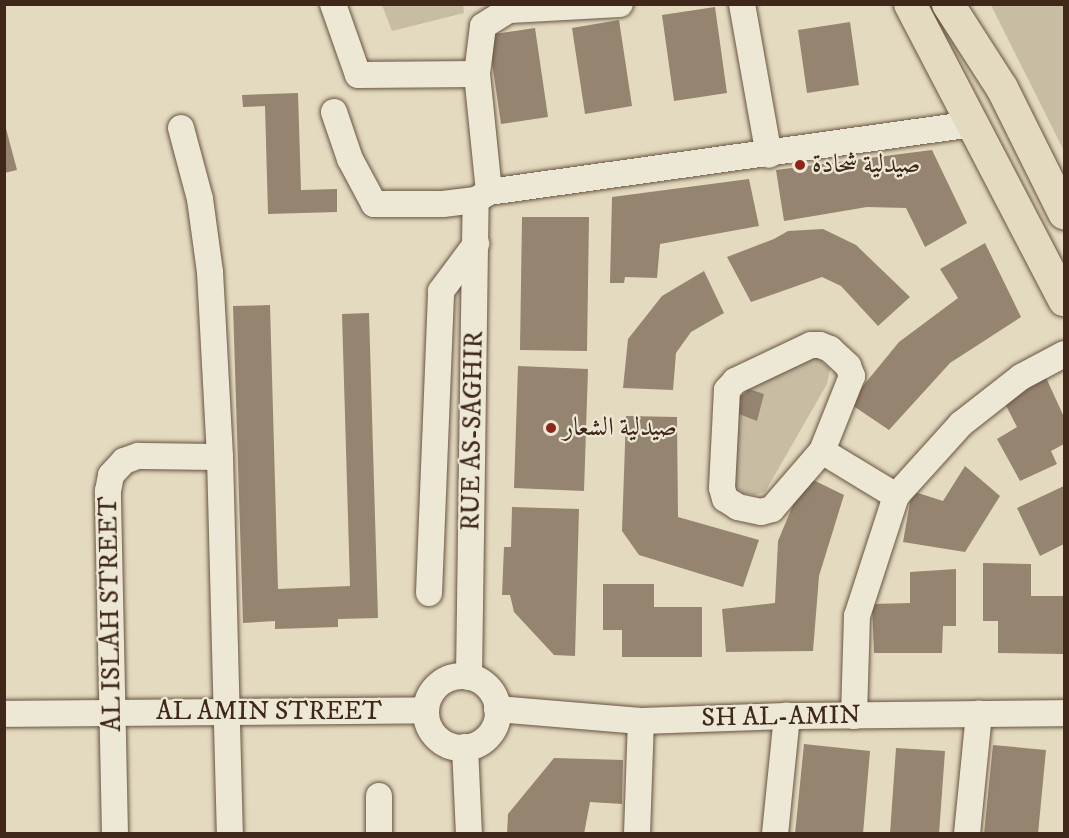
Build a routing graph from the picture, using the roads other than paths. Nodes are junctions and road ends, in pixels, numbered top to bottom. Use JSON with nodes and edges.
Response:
{"nodes":[{"id":1,"x":333,"y":4,"type":"edge"},
{"id":2,"x":620,"y":4,"type":"edge"},
{"id":3,"x":742,"y":4,"type":"edge"},
{"id":4,"x":910,"y":4,"type":"edge"},
{"id":5,"x":948,"y":4,"type":"edge"},
{"id":6,"x":509,"y":7,"type":"edge"},
{"id":7,"x":477,"y":74,"type":"junction"},
{"id":8,"x":334,"y":112,"type":"dead end"},
{"id":9,"x":975,"y":124,"type":"junction"},
{"id":10,"x":181,"y":128,"type":"dead end"},
{"id":11,"x":769,"y":155,"type":"junction"},
{"id":12,"x":483,"y":196,"type":"junction"},
{"id":13,"x":1065,"y":213,"type":"edge"},
{"id":14,"x":476,"y":244,"type":"junction"},
{"id":15,"x":1065,"y":300,"type":"edge"},
{"id":16,"x":1065,"y":354,"type":"edge"},
{"id":17,"x":822,"y":451,"type":"junction"},
{"id":18,"x":220,"y":457,"type":"junction"},
{"id":19,"x":896,"y":496,"type":"junction"},
{"id":20,"x":429,"y":593,"type":"dead end"},
{"id":21,"x":469,"y":676,"type":"junction"},
{"id":22,"x":497,"y":709,"type":"junction"},
{"id":23,"x":426,"y":710,"type":"junction"},
{"id":24,"x":229,"y":712,"type":"junction"},
{"id":25,"x":112,"y":713,"type":"junction"},
{"id":26,"x":1065,"y":713,"type":"edge"},
{"id":27,"x":4,"y":714,"type":"edge"},
{"id":28,"x":980,"y":714,"type":"junction"},
{"id":29,"x":787,"y":716,"type":"junction"},
{"id":30,"x":854,"y":716,"type":"junction"},
{"id":31,"x":641,"y":721,"type":"junction"},
{"id":32,"x":465,"y":747,"type":"junction"},
{"id":33,"x":379,"y":796,"type":"dead end"},
{"id":34,"x":115,"y":834,"type":"edge"},
{"id":35,"x":230,"y":834,"type":"edge"},
{"id":36,"x":379,"y":834,"type":"edge"},
{"id":37,"x":469,"y":834,"type":"edge"},
{"id":38,"x":620,"y":834,"type":"edge"},
{"id":39,"x":628,"y":834,"type":"edge"},
{"id":40,"x":637,"y":834,"type":"edge"},
{"id":41,"x":775,"y":834,"type":"edge"},
{"id":42,"x":967,"y":834,"type":"edge"}],
"edges":[{"from":1,"to":7,"type":"street"},
{"from":2,"to":6,"type":"street"},
{"from":3,"to":11,"type":"street"},
{"from":4,"to":9,"type":"main road"},
{"from":5,"to":13,"type":"main road"},
{"from":6,"to":7,"type":"street","name":"RUE AS-SAGHIR"},
{"from":7,"to":12,"type":"street","name":"RUE AS-SAGHIR"},
{"from":8,"to":12,"type":"street"},
{"from":9,"to":11,"type":"street"},
{"from":9,"to":15,"type":"main road"},
{"from":10,"to":18,"type":"street"},
{"from":11,"to":12,"type":"street"},
{"from":12,"to":14,"type":"street","name":"RUE AS-SAGHIR"},
{"from":14,"to":20,"type":"street"},
{"from":14,"to":21,"type":"street","name":"RUE AS-SAGHIR"},
{"from":16,"to":19,"type":"street"},
{"from":17,"to":17,"type":"street"},
{"from":17,"to":19,"type":"street"},
{"from":18,"to":24,"type":"street"},
{"from":18,"to":25,"type":"street","name":"AL ISLAH STREET"},
{"from":19,"to":30,"type":"street"},
{"from":21,"to":22,"type":"street"},
{"from":21,"to":23,"type":"street"},
{"from":22,"to":31,"type":"street","name":"SH AL-AMIN"},
{"from":22,"to":32,"type":"street"},
{"from":23,"to":24,"type":"street","name":"AL AMIN STREET"},
{"from":23,"to":32,"type":"street"},
{"from":24,"to":25,"type":"street","name":"AL AMIN STREET"},
{"from":24,"to":35,"type":"street"},
{"from":25,"to":27,"type":"street","name":"AL AMIN STREET"},
{"from":25,"to":34,"type":"street","name":"AL ISLAH STREET"},
{"from":26,"to":28,"type":"street","name":"SH AL-AMIN"},
{"from":28,"to":30,"type":"street","name":"SH AL-AMIN"},
{"from":28,"to":42,"type":"street"},
{"from":29,"to":30,"type":"street","name":"SH AL-AMIN"},
{"from":29,"to":31,"type":"street","name":"SH AL-AMIN"},
{"from":29,"to":41,"type":"street"},
{"from":31,"to":40,"type":"street"},
{"from":32,"to":37,"type":"street"},
{"from":33,"to":36,"type":"street"},
{"from":38,"to":39,"type":"street"}]}
